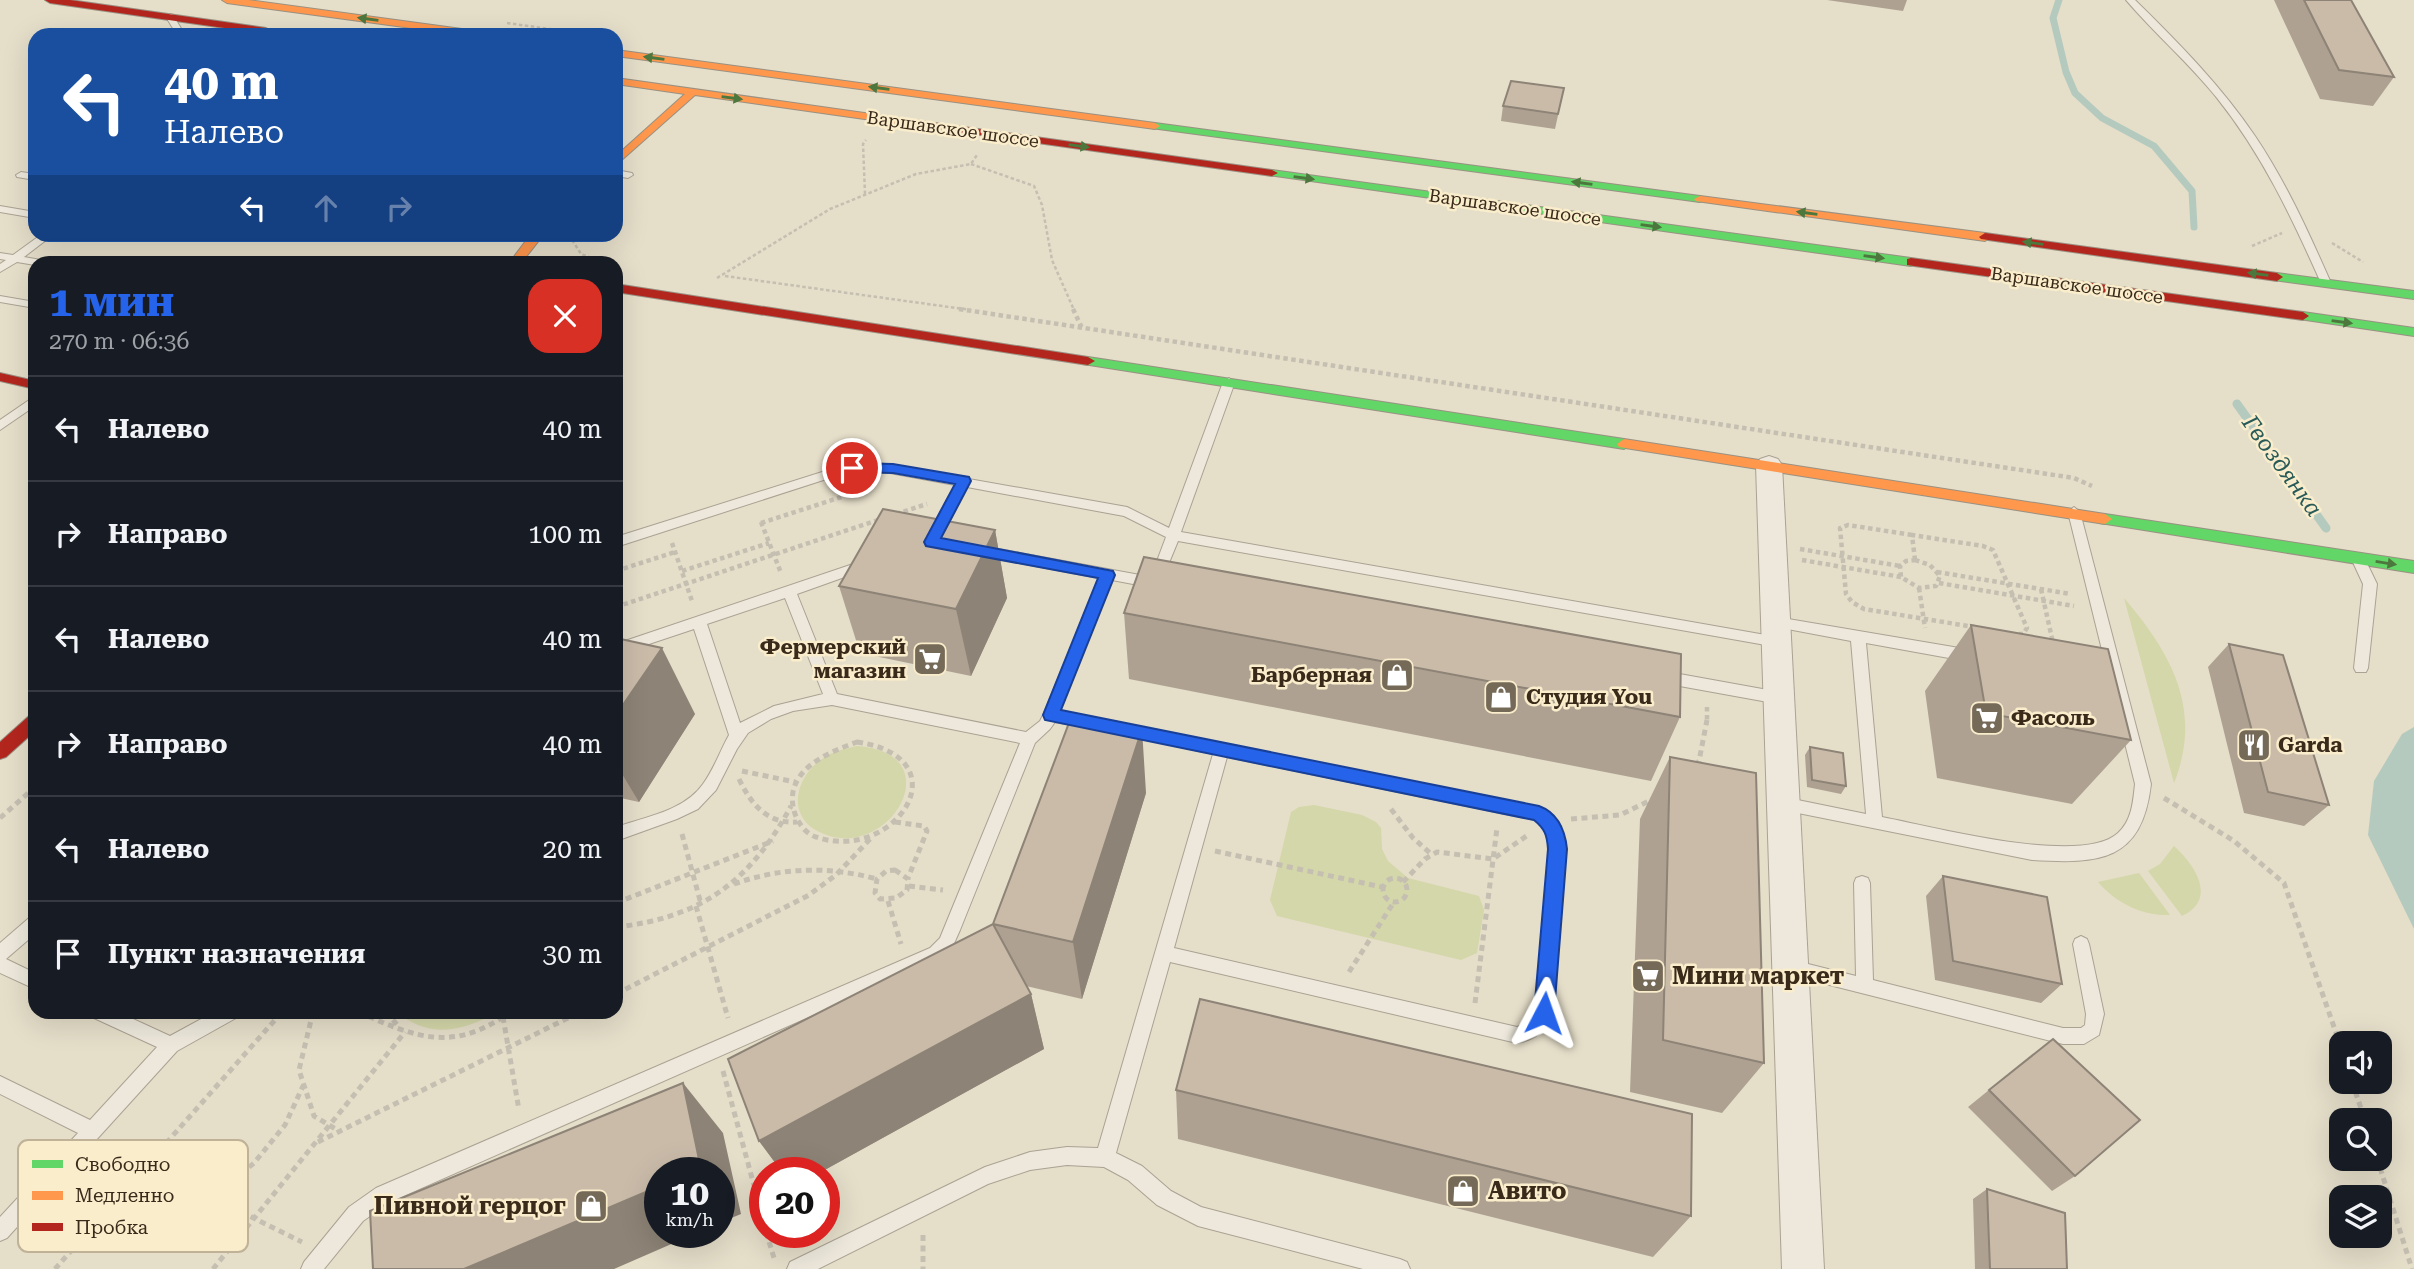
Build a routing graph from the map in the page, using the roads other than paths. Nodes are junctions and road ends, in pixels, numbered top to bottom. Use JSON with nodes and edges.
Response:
{"nodes":[{"id":1,"x":50,"y":0,"type":"edge"},
{"id":2,"x":227,"y":0,"type":"edge"},
{"id":3,"x":2130,"y":0,"type":"edge"},
{"id":4,"x":268,"y":3,"type":"edge"},
{"id":5,"x":170,"y":17,"type":"junction"},
{"id":6,"x":177,"y":28,"type":"edge"},
{"id":7,"x":245,"y":28,"type":"edge"},
{"id":8,"x":437,"y":28,"type":"edge"},
{"id":9,"x":623,"y":54,"type":"edge"},
{"id":10,"x":623,"y":82,"type":"edge"},
{"id":11,"x":693,"y":92,"type":"junction"},
{"id":12,"x":623,"y":156,"type":"edge"},
{"id":13,"x":623,"y":174,"type":"edge"},
{"id":14,"x":21,"y":175,"type":"dead end"},
{"id":15,"x":628,"y":175,"type":"dead end"},
{"id":16,"x":28,"y":176,"type":"edge"},
{"id":17,"x":0,"y":209,"type":"edge"},
{"id":18,"x":28,"y":214,"type":"edge"},
{"id":19,"x":38,"y":242,"type":"edge"},
{"id":20,"x":0,"y":256,"type":"edge"},
{"id":21,"x":15,"y":259,"type":"junction"},
{"id":22,"x":28,"y":261,"type":"edge"},
{"id":23,"x":0,"y":269,"type":"edge"},
{"id":24,"x":2326,"y":283,"type":"junction"},
{"id":25,"x":623,"y":292,"type":"edge"},
{"id":26,"x":2414,"y":295,"type":"edge"},
{"id":27,"x":0,"y":299,"type":"edge"},
{"id":28,"x":28,"y":304,"type":"edge"},
{"id":29,"x":2414,"y":332,"type":"edge"},
{"id":30,"x":0,"y":377,"type":"edge"},
{"id":31,"x":1229,"y":382,"type":"junction"},
{"id":32,"x":28,"y":383,"type":"edge"},
{"id":33,"x":28,"y":405,"type":"edge"},
{"id":34,"x":0,"y":426,"type":"edge"},
{"id":35,"x":1769,"y":465,"type":"junction"},
{"id":36,"x":964,"y":481,"type":"junction"},
{"id":37,"x":2074,"y":512,"type":"junction"},
{"id":38,"x":1173,"y":535,"type":"junction"},
{"id":39,"x":623,"y":540,"type":"edge"},
{"id":40,"x":932,"y":545,"type":"edge"},
{"id":41,"x":972,"y":550,"type":"edge"},
{"id":42,"x":2358,"y":558,"type":"junction"},
{"id":43,"x":880,"y":560,"type":"edge"},
{"id":44,"x":2414,"y":567,"type":"edge"},
{"id":45,"x":1107,"y":575,"type":"junction"},
{"id":46,"x":789,"y":592,"type":"junction"},
{"id":47,"x":699,"y":622,"type":"junction"},
{"id":48,"x":1776,"y":632,"type":"junction"},
{"id":49,"x":1858,"y":636,"type":"junction"},
{"id":50,"x":623,"y":648,"type":"edge"},
{"id":51,"x":1981,"y":658,"type":"edge"},
{"id":52,"x":2361,"y":668,"type":"dead end"},
{"id":53,"x":1652,"y":675,"type":"edge"},
{"id":54,"x":1779,"y":698,"type":"junction"},
{"id":55,"x":832,"y":699,"type":"junction"},
{"id":56,"x":1051,"y":715,"type":"junction"},
{"id":57,"x":28,"y":727,"type":"edge"},
{"id":58,"x":736,"y":736,"type":"junction"},
{"id":59,"x":1029,"y":739,"type":"junction"},
{"id":60,"x":1222,"y":750,"type":"junction"},
{"id":61,"x":0,"y":752,"type":"edge"},
{"id":62,"x":1783,"y":804,"type":"junction"},
{"id":63,"x":1875,"y":822,"type":"junction"},
{"id":64,"x":623,"y":831,"type":"edge"},
{"id":65,"x":1862,"y":883,"type":"dead end"},
{"id":66,"x":28,"y":929,"type":"edge"},
{"id":67,"x":2081,"y":944,"type":"dead end"},
{"id":68,"x":1163,"y":953,"type":"junction"},
{"id":69,"x":0,"y":954,"type":"edge"},
{"id":70,"x":0,"y":965,"type":"edge"},
{"id":71,"x":1790,"y":967,"type":"junction"},
{"id":72,"x":28,"y":978,"type":"edge"},
{"id":73,"x":1865,"y":986,"type":"junction"},
{"id":74,"x":115,"y":1019,"type":"edge"},
{"id":75,"x":217,"y":1019,"type":"edge"},
{"id":76,"x":171,"y":1045,"type":"junction"},
{"id":77,"x":0,"y":1085,"type":"edge"},
{"id":78,"x":93,"y":1131,"type":"junction"},
{"id":79,"x":85,"y":1140,"type":"edge"},
{"id":80,"x":1105,"y":1158,"type":"junction"},
{"id":81,"x":18,"y":1211,"type":"edge"},
{"id":82,"x":0,"y":1231,"type":"edge"},
{"id":83,"x":311,"y":1269,"type":"edge"},
{"id":84,"x":797,"y":1269,"type":"edge"},
{"id":85,"x":1400,"y":1269,"type":"edge"},
{"id":86,"x":1803,"y":1269,"type":"edge"}],
"edges":[{"from":1,"to":5,"type":"main road"},
{"from":2,"to":4,"type":"main road"},
{"from":3,"to":24,"type":"lane"},
{"from":8,"to":4,"type":"main road","one_way":true},
{"from":5,"to":6,"type":"lane"},
{"from":5,"to":7,"type":"main road"},
{"from":24,"to":9,"type":"main road","name":"Варшавское шоссе","one_way":true},
{"from":10,"to":11,"type":"main road","name":"Варшавское шоссе"},
{"from":11,"to":12,"type":"main road"},
{"from":11,"to":29,"type":"main road","name":"Варшавское шоссе","one_way":true},
{"from":13,"to":15,"type":"lane"},
{"from":14,"to":16,"type":"lane"},
{"from":17,"to":18,"type":"lane"},
{"from":19,"to":21,"type":"lane"},
{"from":20,"to":21,"type":"lane"},
{"from":21,"to":22,"type":"lane"},
{"from":21,"to":23,"type":"lane"},
{"from":24,"to":26,"type":"main road","name":"Варшавское шоссе"},
{"from":25,"to":31,"type":"main road"},
{"from":27,"to":28,"type":"lane"},
{"from":30,"to":32,"type":"main road"},
{"from":31,"to":35,"type":"main road"},
{"from":31,"to":38,"type":"lane"},
{"from":33,"to":34,"type":"lane"},
{"from":35,"to":37,"type":"main road"},
{"from":35,"to":48,"type":"street"},
{"from":36,"to":38,"type":"lane"},
{"from":36,"to":39,"type":"lane"},
{"from":36,"to":40,"type":"lane"},
{"from":37,"to":42,"type":"main road"},
{"from":37,"to":63,"type":"lane"},
{"from":38,"to":45,"type":"lane"},
{"from":38,"to":48,"type":"lane"},
{"from":41,"to":45,"type":"lane"},
{"from":42,"to":44,"type":"main road","one_way":true},
{"from":42,"to":52,"type":"lane"},
{"from":43,"to":46,"type":"lane"},
{"from":45,"to":56,"type":"lane"},
{"from":46,"to":47,"type":"lane"},
{"from":46,"to":55,"type":"lane"},
{"from":47,"to":50,"type":"lane"},
{"from":47,"to":58,"type":"lane"},
{"from":48,"to":49,"type":"lane"},
{"from":48,"to":54,"type":"street"},
{"from":49,"to":51,"type":"lane"},
{"from":49,"to":63,"type":"lane"},
{"from":53,"to":54,"type":"lane"},
{"from":54,"to":62,"type":"street"},
{"from":55,"to":58,"type":"lane"},
{"from":55,"to":59,"type":"lane"},
{"from":56,"to":59,"type":"lane"},
{"from":56,"to":60,"type":"lane"},
{"from":57,"to":61,"type":"main road"},
{"from":58,"to":64,"type":"lane"},
{"from":59,"to":83,"type":"lane"},
{"from":60,"to":68,"type":"lane"},
{"from":60,"to":68,"type":"lane"},
{"from":62,"to":63,"type":"lane"},
{"from":62,"to":71,"type":"street"},
{"from":65,"to":73,"type":"lane"},
{"from":66,"to":69,"type":"lane"},
{"from":67,"to":73,"type":"lane"},
{"from":68,"to":80,"type":"lane"},
{"from":70,"to":72,"type":"lane"},
{"from":71,"to":73,"type":"lane"},
{"from":71,"to":86,"type":"street"},
{"from":74,"to":76,"type":"lane"},
{"from":75,"to":76,"type":"lane"},
{"from":76,"to":78,"type":"lane"},
{"from":77,"to":78,"type":"lane"},
{"from":78,"to":79,"type":"lane"},
{"from":80,"to":84,"type":"lane"},
{"from":80,"to":85,"type":"lane"},
{"from":81,"to":82,"type":"lane"}]}
